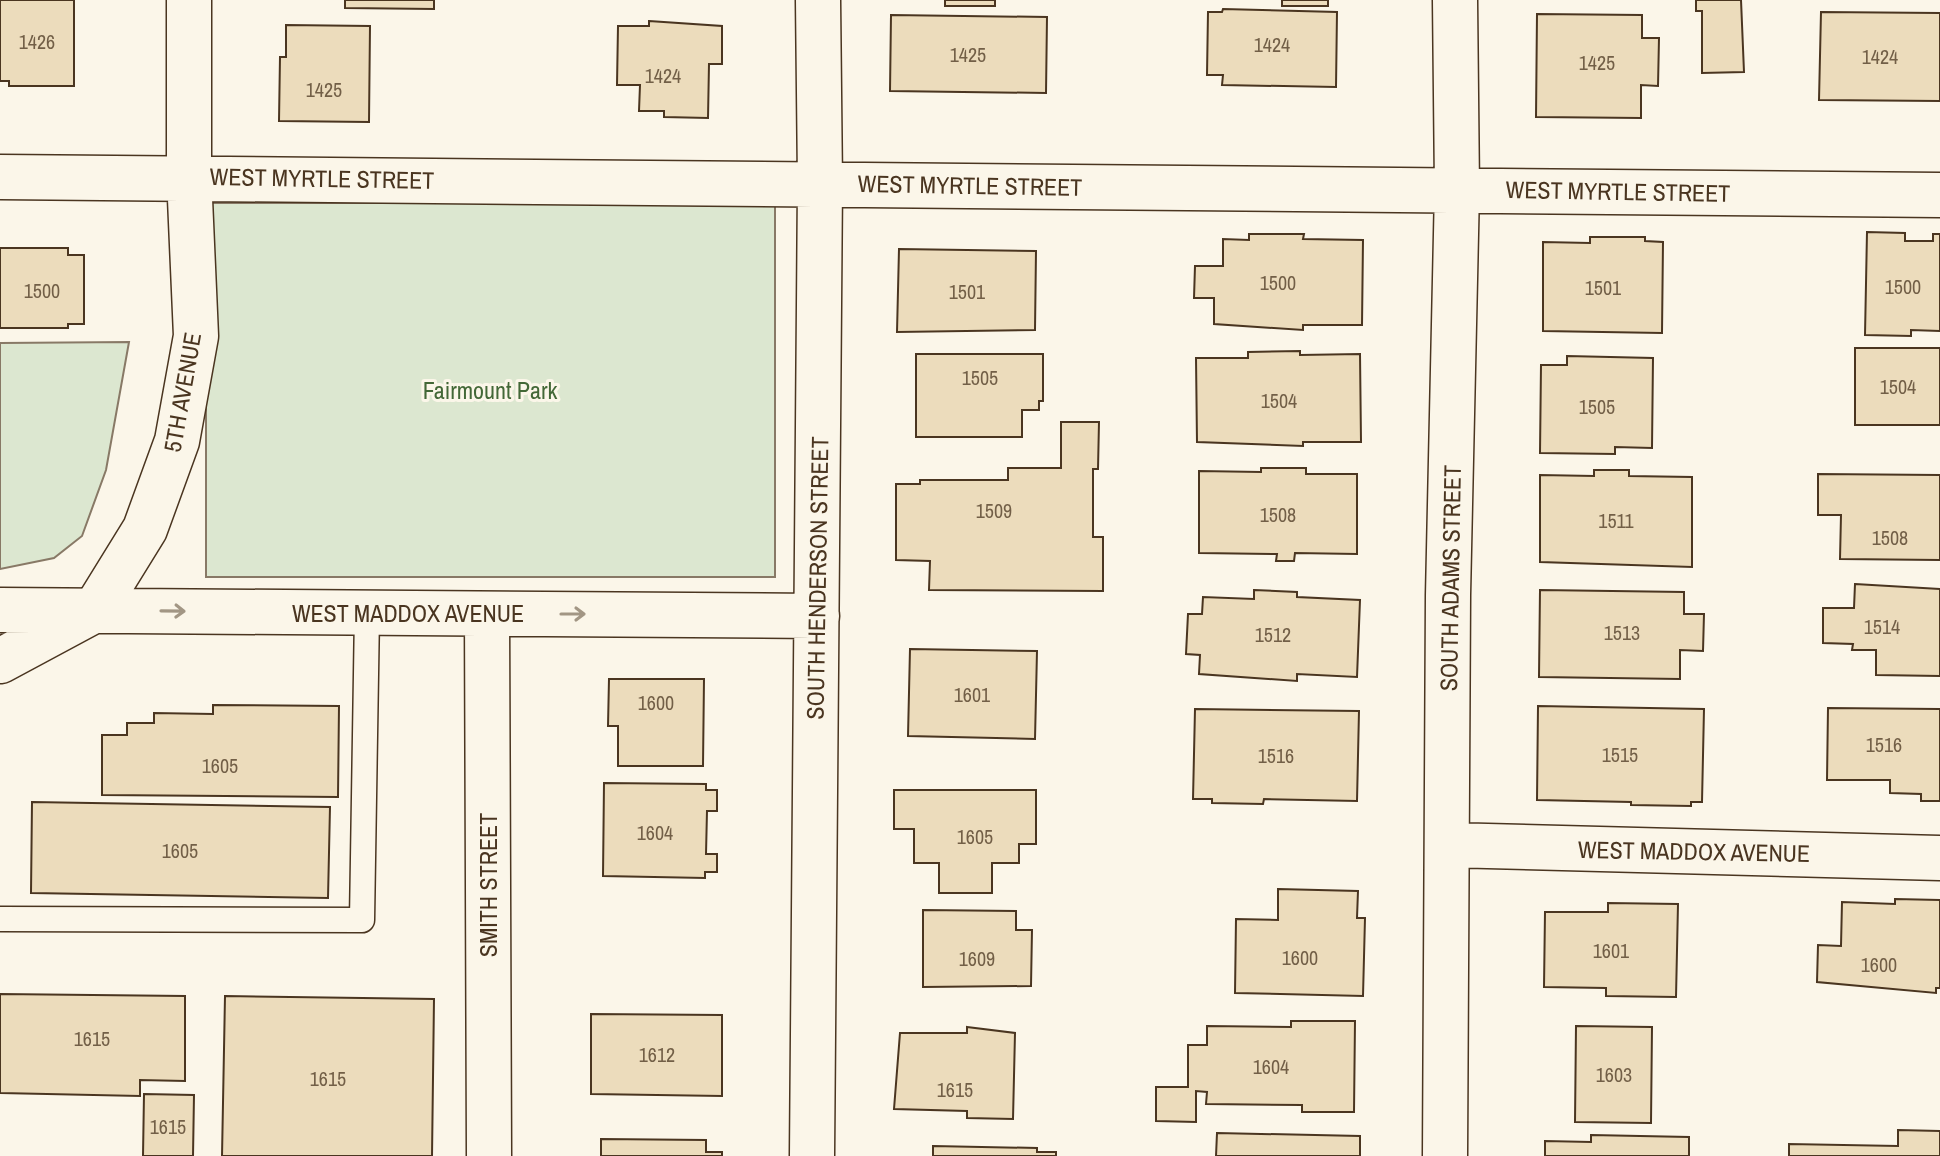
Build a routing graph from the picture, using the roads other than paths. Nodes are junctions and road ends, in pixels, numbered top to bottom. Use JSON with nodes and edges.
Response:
{"nodes":[{"id":1,"x":189,"y":0,"type":"edge"},
{"id":2,"x":818,"y":0,"type":"edge"},
{"id":3,"x":1455,"y":0,"type":"edge"},
{"id":4,"x":189,"y":176,"type":"junction"},
{"id":5,"x":0,"y":177,"type":"edge"},
{"id":6,"x":820,"y":183,"type":"junction"},
{"id":7,"x":1457,"y":189,"type":"junction"},
{"id":8,"x":1940,"y":195,"type":"edge"},
{"id":9,"x":0,"y":610,"type":"edge"},
{"id":10,"x":95,"y":610,"type":"junction"},
{"id":11,"x":367,"y":613,"type":"junction"},
{"id":12,"x":487,"y":614,"type":"junction"},
{"id":13,"x":817,"y":616,"type":"junction"},
{"id":14,"x":0,"y":661,"type":"edge"},
{"id":15,"x":1449,"y":845,"type":"junction"},
{"id":16,"x":1940,"y":858,"type":"edge"},
{"id":17,"x":0,"y":919,"type":"edge"},
{"id":18,"x":489,"y":1156,"type":"edge"},
{"id":19,"x":812,"y":1156,"type":"edge"},
{"id":20,"x":1445,"y":1156,"type":"edge"}],
"edges":[{"from":1,"to":4,"type":"street","name":"5TH AVENUE"},
{"from":2,"to":6,"type":"street","name":"SOUTH HENDERSON STREET"},
{"from":3,"to":7,"type":"street","name":"SOUTH ADAMS STREET"},
{"from":4,"to":5,"type":"street","name":"WEST MYRTLE STREET"},
{"from":4,"to":6,"type":"street","name":"WEST MYRTLE STREET"},
{"from":4,"to":10,"type":"street","name":"5TH AVENUE"},
{"from":6,"to":7,"type":"street","name":"WEST MYRTLE STREET"},
{"from":6,"to":13,"type":"street","name":"SOUTH HENDERSON STREET"},
{"from":7,"to":8,"type":"street","name":"WEST MYRTLE STREET"},
{"from":7,"to":15,"type":"street","name":"SOUTH ADAMS STREET"},
{"from":9,"to":10,"type":"street","name":"WEST MADDOX AVENUE"},
{"from":10,"to":11,"type":"street","name":"WEST MADDOX AVENUE","one_way":true},
{"from":10,"to":14,"type":"street"},
{"from":11,"to":12,"type":"street","name":"WEST MADDOX AVENUE"},
{"from":11,"to":17,"type":"lane"},
{"from":12,"to":13,"type":"street","name":"WEST MADDOX AVENUE","one_way":true},
{"from":12,"to":18,"type":"street","name":"SMITH STREET"},
{"from":13,"to":19,"type":"street","name":"SOUTH HENDERSON STREET"},
{"from":15,"to":16,"type":"street","name":"WEST MADDOX AVENUE"},
{"from":15,"to":20,"type":"street","name":"SOUTH ADAMS STREET"}]}
